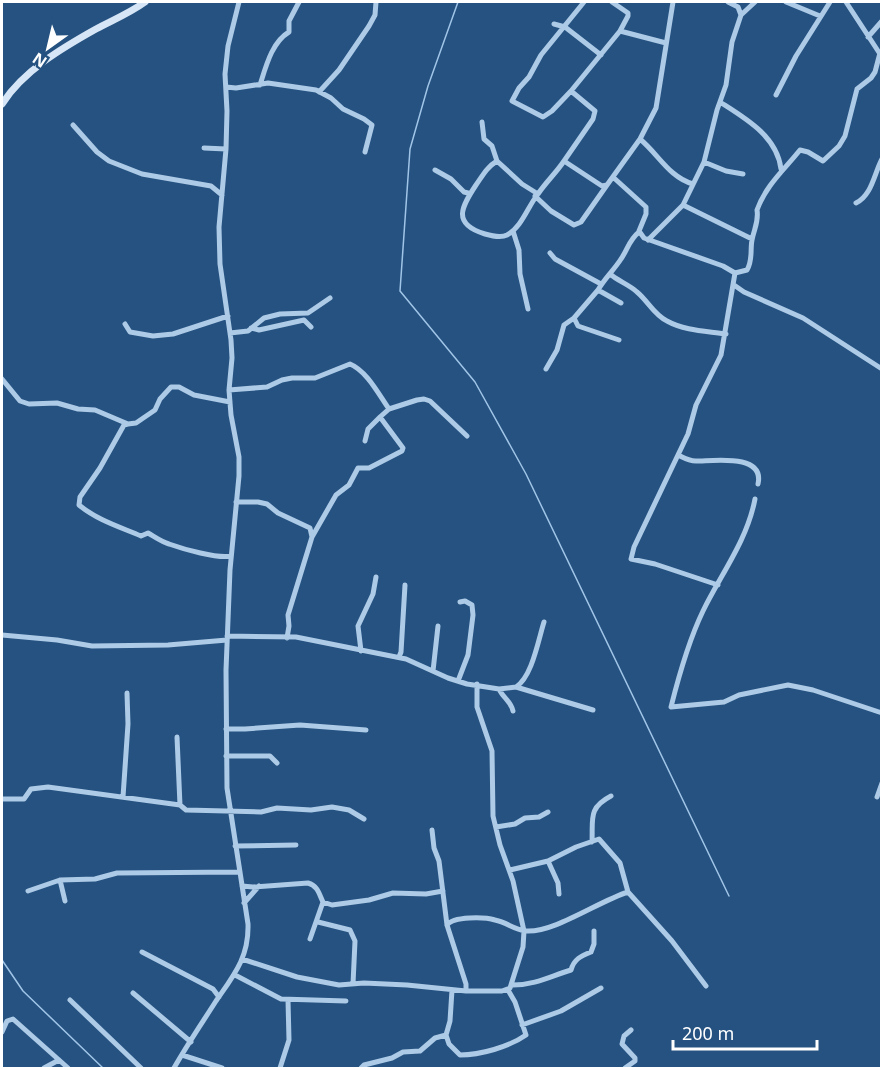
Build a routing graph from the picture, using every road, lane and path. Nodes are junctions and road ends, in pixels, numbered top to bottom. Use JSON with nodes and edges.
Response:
{"nodes":[{"id":1,"x":145,"y":2,"type":"edge"},
{"id":2,"x":239,"y":2,"type":"edge"},
{"id":3,"x":299,"y":2,"type":"edge"},
{"id":4,"x":376,"y":2,"type":"edge"},
{"id":5,"x":584,"y":2,"type":"edge"},
{"id":6,"x":612,"y":2,"type":"edge"},
{"id":7,"x":674,"y":2,"type":"edge"},
{"id":8,"x":728,"y":2,"type":"edge"},
{"id":9,"x":755,"y":2,"type":"edge"},
{"id":10,"x":786,"y":2,"type":"edge"},
{"id":11,"x":830,"y":2,"type":"edge"},
{"id":12,"x":846,"y":2,"type":"edge"},
{"id":13,"x":741,"y":15,"type":"junction"},
{"id":14,"x":820,"y":16,"type":"junction"},
{"id":15,"x":882,"y":21,"type":"edge"},
{"id":16,"x":554,"y":24,"type":"dead end"},
{"id":17,"x":565,"y":27,"type":"junction"},
{"id":18,"x":620,"y":30,"type":"junction"},
{"id":19,"x":868,"y":37,"type":"junction"},
{"id":20,"x":666,"y":43,"type":"junction"},
{"id":21,"x":881,"y":54,"type":"edge"},
{"id":22,"x":601,"y":55,"type":"junction"},
{"id":23,"x":260,"y":85,"type":"junction"},
{"id":24,"x":226,"y":87,"type":"junction"},
{"id":25,"x":571,"y":91,"type":"junction"},
{"id":26,"x":319,"y":92,"type":"junction"},
{"id":27,"x":776,"y":95,"type":"dead end"},
{"id":28,"x":720,"y":102,"type":"junction"},
{"id":29,"x":2,"y":104,"type":"edge"},
{"id":30,"x":482,"y":122,"type":"dead end"},
{"id":31,"x":73,"y":125,"type":"dead end"},
{"id":32,"x":640,"y":139,"type":"junction"},
{"id":33,"x":204,"y":148,"type":"dead end"},
{"id":34,"x":226,"y":149,"type":"junction"},
{"id":35,"x":365,"y":152,"type":"dead end"},
{"id":36,"x":882,"y":159,"type":"edge"},
{"id":37,"x":497,"y":161,"type":"junction"},
{"id":38,"x":564,"y":161,"type":"junction"},
{"id":39,"x":704,"y":162,"type":"junction"},
{"id":40,"x":782,"y":169,"type":"junction"},
{"id":41,"x":435,"y":170,"type":"dead end"},
{"id":42,"x":743,"y":174,"type":"dead end"},
{"id":43,"x":614,"y":178,"type":"junction"},
{"id":44,"x":693,"y":184,"type":"junction"},
{"id":45,"x":607,"y":185,"type":"junction"},
{"id":46,"x":468,"y":193,"type":"junction"},
{"id":47,"x":222,"y":195,"type":"junction"},
{"id":48,"x":536,"y":195,"type":"junction"},
{"id":49,"x":856,"y":203,"type":"dead end"},
{"id":50,"x":683,"y":205,"type":"junction"},
{"id":51,"x":513,"y":231,"type":"junction"},
{"id":52,"x":639,"y":232,"type":"junction"},
{"id":53,"x":752,"y":239,"type":"junction"},
{"id":54,"x":648,"y":240,"type":"junction"},
{"id":55,"x":550,"y":253,"type":"dead end"},
{"id":56,"x":735,"y":273,"type":"junction"},
{"id":57,"x":610,"y":274,"type":"junction"},
{"id":58,"x":601,"y":284,"type":"junction"},
{"id":59,"x":734,"y":285,"type":"junction"},
{"id":60,"x":598,"y":290,"type":"junction"},
{"id":61,"x":330,"y":298,"type":"dead end"},
{"id":62,"x":621,"y":303,"type":"dead end"},
{"id":63,"x":528,"y":309,"type":"dead end"},
{"id":64,"x":228,"y":316,"type":"junction"},
{"id":65,"x":574,"y":318,"type":"junction"},
{"id":66,"x":125,"y":324,"type":"dead end"},
{"id":67,"x":311,"y":327,"type":"dead end"},
{"id":68,"x":252,"y":328,"type":"junction"},
{"id":69,"x":231,"y":333,"type":"junction"},
{"id":70,"x":726,"y":334,"type":"junction"},
{"id":71,"x":619,"y":340,"type":"dead end"},
{"id":72,"x":546,"y":369,"type":"dead end"},
{"id":73,"x":882,"y":369,"type":"edge"},
{"id":74,"x":2,"y":379,"type":"edge"},
{"id":75,"x":229,"y":390,"type":"junction"},
{"id":76,"x":230,"y":402,"type":"junction"},
{"id":77,"x":389,"y":409,"type":"junction"},
{"id":78,"x":380,"y":417,"type":"junction"},
{"id":79,"x":128,"y":424,"type":"junction"},
{"id":80,"x":467,"y":436,"type":"dead end"},
{"id":81,"x":365,"y":441,"type":"dead end"},
{"id":82,"x":678,"y":455,"type":"junction"},
{"id":83,"x":758,"y":483,"type":"dead end"},
{"id":84,"x":755,"y":499,"type":"dead end"},
{"id":85,"x":236,"y":502,"type":"junction"},
{"id":86,"x":312,"y":537,"type":"junction"},
{"id":87,"x":231,"y":556,"type":"junction"},
{"id":88,"x":376,"y":577,"type":"dead end"},
{"id":89,"x":405,"y":585,"type":"dead end"},
{"id":90,"x":718,"y":585,"type":"junction"},
{"id":91,"x":460,"y":602,"type":"dead end"},
{"id":92,"x":544,"y":622,"type":"dead end"},
{"id":93,"x":438,"y":626,"type":"dead end"},
{"id":94,"x":2,"y":635,"type":"edge"},
{"id":95,"x":227,"y":638,"type":"junction"},
{"id":96,"x":287,"y":638,"type":"junction"},
{"id":97,"x":361,"y":651,"type":"junction"},
{"id":98,"x":399,"y":657,"type":"junction"},
{"id":99,"x":433,"y":670,"type":"junction"},
{"id":100,"x":458,"y":681,"type":"junction"},
{"id":101,"x":477,"y":684,"type":"junction"},
{"id":102,"x":516,"y":687,"type":"junction"},
{"id":103,"x":499,"y":689,"type":"junction"},
{"id":104,"x":127,"y":693,"type":"dead end"},
{"id":105,"x":593,"y":710,"type":"dead end"},
{"id":106,"x":513,"y":711,"type":"dead end"},
{"id":107,"x":882,"y":713,"type":"edge"},
{"id":108,"x":226,"y":729,"type":"junction"},
{"id":109,"x":366,"y":730,"type":"dead end"},
{"id":110,"x":177,"y":737,"type":"dead end"},
{"id":111,"x":226,"y":756,"type":"junction"},
{"id":112,"x":277,"y":763,"type":"dead end"},
{"id":113,"x":882,"y":783,"type":"edge"},
{"id":114,"x":610,"y":796,"type":"dead end"},
{"id":115,"x":123,"y":797,"type":"junction"},
{"id":116,"x":877,"y":797,"type":"dead end"},
{"id":117,"x":2,"y":799,"type":"edge"},
{"id":118,"x":180,"y":805,"type":"junction"},
{"id":119,"x":230,"y":810,"type":"junction"},
{"id":120,"x":548,"y":812,"type":"dead end"},
{"id":121,"x":364,"y":819,"type":"dead end"},
{"id":122,"x":496,"y":826,"type":"junction"},
{"id":123,"x":432,"y":830,"type":"dead end"},
{"id":124,"x":592,"y":842,"type":"junction"},
{"id":125,"x":296,"y":845,"type":"dead end"},
{"id":126,"x":235,"y":846,"type":"junction"},
{"id":127,"x":548,"y":861,"type":"junction"},
{"id":128,"x":510,"y":870,"type":"junction"},
{"id":129,"x":239,"y":872,"type":"junction"},
{"id":130,"x":60,"y":880,"type":"junction"},
{"id":131,"x":242,"y":886,"type":"junction"},
{"id":132,"x":259,"y":886,"type":"junction"},
{"id":133,"x":28,"y":891,"type":"dead end"},
{"id":134,"x":443,"y":891,"type":"junction"},
{"id":135,"x":628,"y":892,"type":"junction"},
{"id":136,"x":559,"y":894,"type":"dead end"},
{"id":137,"x":65,"y":901,"type":"dead end"},
{"id":138,"x":323,"y":902,"type":"junction"},
{"id":139,"x":244,"y":903,"type":"junction"},
{"id":140,"x":318,"y":922,"type":"junction"},
{"id":141,"x":447,"y":925,"type":"junction"},
{"id":142,"x":594,"y":930,"type":"dead end"},
{"id":143,"x":524,"y":931,"type":"junction"},
{"id":144,"x":310,"y":939,"type":"dead end"},
{"id":145,"x":142,"y":951,"type":"dead end"},
{"id":146,"x":242,"y":959,"type":"junction"},
{"id":147,"x":235,"y":975,"type":"junction"},
{"id":148,"x":353,"y":984,"type":"junction"},
{"id":149,"x":706,"y":986,"type":"dead end"},
{"id":150,"x":510,"y":987,"type":"junction"},
{"id":151,"x":601,"y":988,"type":"dead end"},
{"id":152,"x":452,"y":990,"type":"junction"},
{"id":153,"x":466,"y":991,"type":"junction"},
{"id":154,"x":133,"y":993,"type":"dead end"},
{"id":155,"x":219,"y":997,"type":"junction"},
{"id":156,"x":70,"y":1000,"type":"dead end"},
{"id":157,"x":288,"y":1000,"type":"junction"},
{"id":158,"x":346,"y":1001,"type":"dead end"},
{"id":159,"x":522,"y":1025,"type":"junction"},
{"id":160,"x":631,"y":1030,"type":"dead end"},
{"id":161,"x":2,"y":1032,"type":"edge"},
{"id":162,"x":446,"y":1035,"type":"junction"},
{"id":163,"x":190,"y":1042,"type":"junction"},
{"id":164,"x":182,"y":1055,"type":"junction"},
{"id":165,"x":59,"y":1060,"type":"junction"},
{"id":166,"x":44,"y":1068,"type":"edge"},
{"id":167,"x":68,"y":1068,"type":"edge"},
{"id":168,"x":141,"y":1068,"type":"edge"},
{"id":169,"x":174,"y":1068,"type":"edge"},
{"id":170,"x":222,"y":1068,"type":"edge"},
{"id":171,"x":280,"y":1068,"type":"edge"},
{"id":172,"x":361,"y":1068,"type":"edge"},
{"id":173,"x":625,"y":1068,"type":"edge"}],
"edges":[{"from":1,"to":29,"type":"main road"},
{"from":2,"to":24,"type":"street"},
{"from":3,"to":23,"type":"street"},
{"from":4,"to":26,"type":"street"},
{"from":5,"to":17,"type":"street"},
{"from":6,"to":18,"type":"street"},
{"from":7,"to":20,"type":"street"},
{"from":8,"to":13,"type":"street"},
{"from":9,"to":13,"type":"street"},
{"from":10,"to":14,"type":"street"},
{"from":11,"to":14,"type":"street"},
{"from":12,"to":19,"type":"street"},
{"from":13,"to":28,"type":"street"},
{"from":14,"to":27,"type":"street"},
{"from":15,"to":19,"type":"street"},
{"from":16,"to":17,"type":"street"},
{"from":17,"to":22,"type":"street"},
{"from":17,"to":25,"type":"street"},
{"from":18,"to":20,"type":"street"},
{"from":18,"to":22,"type":"street"},
{"from":19,"to":21,"type":"street"},
{"from":20,"to":32,"type":"street"},
{"from":21,"to":40,"type":"street"},
{"from":22,"to":25,"type":"street"},
{"from":23,"to":24,"type":"street"},
{"from":23,"to":26,"type":"street"},
{"from":24,"to":34,"type":"street"},
{"from":25,"to":38,"type":"street"},
{"from":26,"to":35,"type":"street"},
{"from":28,"to":39,"type":"street"},
{"from":28,"to":40,"type":"street"},
{"from":30,"to":37,"type":"street"},
{"from":31,"to":47,"type":"street"},
{"from":32,"to":43,"type":"street"},
{"from":32,"to":44,"type":"street"},
{"from":33,"to":34,"type":"street"},
{"from":34,"to":47,"type":"street"},
{"from":36,"to":49,"type":"street"},
{"from":37,"to":46,"type":"street"},
{"from":37,"to":48,"type":"street"},
{"from":38,"to":45,"type":"street"},
{"from":38,"to":48,"type":"street"},
{"from":39,"to":42,"type":"street"},
{"from":39,"to":44,"type":"street"},
{"from":40,"to":53,"type":"street"},
{"from":41,"to":46,"type":"street"},
{"from":43,"to":45,"type":"street"},
{"from":43,"to":52,"type":"street"},
{"from":44,"to":50,"type":"street"},
{"from":45,"to":48,"type":"street"},
{"from":46,"to":51,"type":"street"},
{"from":47,"to":64,"type":"street"},
{"from":48,"to":51,"type":"street"},
{"from":50,"to":53,"type":"street"},
{"from":50,"to":54,"type":"street"},
{"from":51,"to":63,"type":"street"},
{"from":52,"to":54,"type":"street"},
{"from":52,"to":57,"type":"street"},
{"from":53,"to":56,"type":"street"},
{"from":54,"to":56,"type":"street"},
{"from":55,"to":58,"type":"street"},
{"from":56,"to":59,"type":"street"},
{"from":57,"to":58,"type":"street"},
{"from":57,"to":70,"type":"street"},
{"from":58,"to":60,"type":"street"},
{"from":59,"to":70,"type":"street"},
{"from":59,"to":73,"type":"street"},
{"from":60,"to":62,"type":"street"},
{"from":60,"to":65,"type":"street"},
{"from":61,"to":68,"type":"street"},
{"from":64,"to":66,"type":"street"},
{"from":64,"to":69,"type":"street"},
{"from":65,"to":71,"type":"street"},
{"from":65,"to":72,"type":"street"},
{"from":67,"to":68,"type":"street"},
{"from":68,"to":69,"type":"street"},
{"from":69,"to":75,"type":"street"},
{"from":70,"to":82,"type":"street"},
{"from":74,"to":79,"type":"street"},
{"from":75,"to":76,"type":"street"},
{"from":75,"to":77,"type":"street"},
{"from":76,"to":79,"type":"street"},
{"from":76,"to":85,"type":"street"},
{"from":77,"to":78,"type":"street"},
{"from":77,"to":80,"type":"street"},
{"from":78,"to":81,"type":"street"},
{"from":78,"to":86,"type":"street"},
{"from":79,"to":87,"type":"street"},
{"from":82,"to":83,"type":"street"},
{"from":82,"to":90,"type":"street"},
{"from":84,"to":90,"type":"street"},
{"from":85,"to":86,"type":"street"},
{"from":85,"to":87,"type":"street"},
{"from":86,"to":96,"type":"street"},
{"from":87,"to":95,"type":"street"},
{"from":88,"to":97,"type":"street"},
{"from":89,"to":98,"type":"street"},
{"from":90,"to":107,"type":"street"},
{"from":91,"to":100,"type":"street"},
{"from":92,"to":102,"type":"street"},
{"from":93,"to":99,"type":"street"},
{"from":94,"to":95,"type":"street"},
{"from":95,"to":96,"type":"street"},
{"from":95,"to":108,"type":"street"},
{"from":96,"to":97,"type":"street"},
{"from":97,"to":98,"type":"street"},
{"from":98,"to":99,"type":"street"},
{"from":99,"to":100,"type":"street"},
{"from":100,"to":101,"type":"street"},
{"from":101,"to":103,"type":"street"},
{"from":101,"to":122,"type":"street"},
{"from":102,"to":103,"type":"street"},
{"from":102,"to":105,"type":"street"},
{"from":103,"to":106,"type":"street"},
{"from":104,"to":115,"type":"street"},
{"from":108,"to":109,"type":"street"},
{"from":108,"to":111,"type":"street"},
{"from":110,"to":118,"type":"street"},
{"from":111,"to":112,"type":"street"},
{"from":111,"to":119,"type":"street"},
{"from":113,"to":116,"type":"street"},
{"from":114,"to":124,"type":"street"},
{"from":115,"to":117,"type":"street"},
{"from":115,"to":118,"type":"street"},
{"from":118,"to":119,"type":"street"},
{"from":119,"to":121,"type":"street"},
{"from":119,"to":126,"type":"street"},
{"from":120,"to":122,"type":"street"},
{"from":122,"to":128,"type":"street"},
{"from":123,"to":134,"type":"street"},
{"from":124,"to":127,"type":"street"},
{"from":124,"to":135,"type":"street"},
{"from":125,"to":126,"type":"street"},
{"from":126,"to":129,"type":"street"},
{"from":127,"to":128,"type":"street"},
{"from":127,"to":136,"type":"street"},
{"from":128,"to":143,"type":"street"},
{"from":129,"to":130,"type":"street"},
{"from":129,"to":131,"type":"street"},
{"from":130,"to":133,"type":"street"},
{"from":130,"to":137,"type":"street"},
{"from":131,"to":132,"type":"street"},
{"from":131,"to":139,"type":"street"},
{"from":132,"to":138,"type":"street"},
{"from":132,"to":139,"type":"street"},
{"from":134,"to":138,"type":"street"},
{"from":134,"to":141,"type":"street"},
{"from":135,"to":143,"type":"street"},
{"from":135,"to":149,"type":"street"},
{"from":138,"to":140,"type":"street"},
{"from":139,"to":146,"type":"street"},
{"from":140,"to":144,"type":"street"},
{"from":140,"to":148,"type":"street"},
{"from":141,"to":143,"type":"street"},
{"from":141,"to":153,"type":"street"},
{"from":142,"to":150,"type":"street"},
{"from":143,"to":150,"type":"street"},
{"from":145,"to":155,"type":"street"},
{"from":146,"to":147,"type":"street"},
{"from":146,"to":148,"type":"street"},
{"from":147,"to":155,"type":"street"},
{"from":147,"to":157,"type":"street"},
{"from":148,"to":152,"type":"street"},
{"from":150,"to":153,"type":"street"},
{"from":150,"to":159,"type":"street"},
{"from":151,"to":159,"type":"street"},
{"from":152,"to":153,"type":"street"},
{"from":152,"to":162,"type":"street"},
{"from":154,"to":163,"type":"street"},
{"from":155,"to":163,"type":"street"},
{"from":156,"to":168,"type":"street"},
{"from":157,"to":158,"type":"street"},
{"from":157,"to":171,"type":"street"},
{"from":159,"to":162,"type":"street"},
{"from":160,"to":173,"type":"street"},
{"from":161,"to":165,"type":"street"},
{"from":162,"to":172,"type":"street"},
{"from":163,"to":164,"type":"street"},
{"from":164,"to":169,"type":"street"},
{"from":164,"to":170,"type":"street"},
{"from":165,"to":166,"type":"street"},
{"from":165,"to":167,"type":"street"}]}
